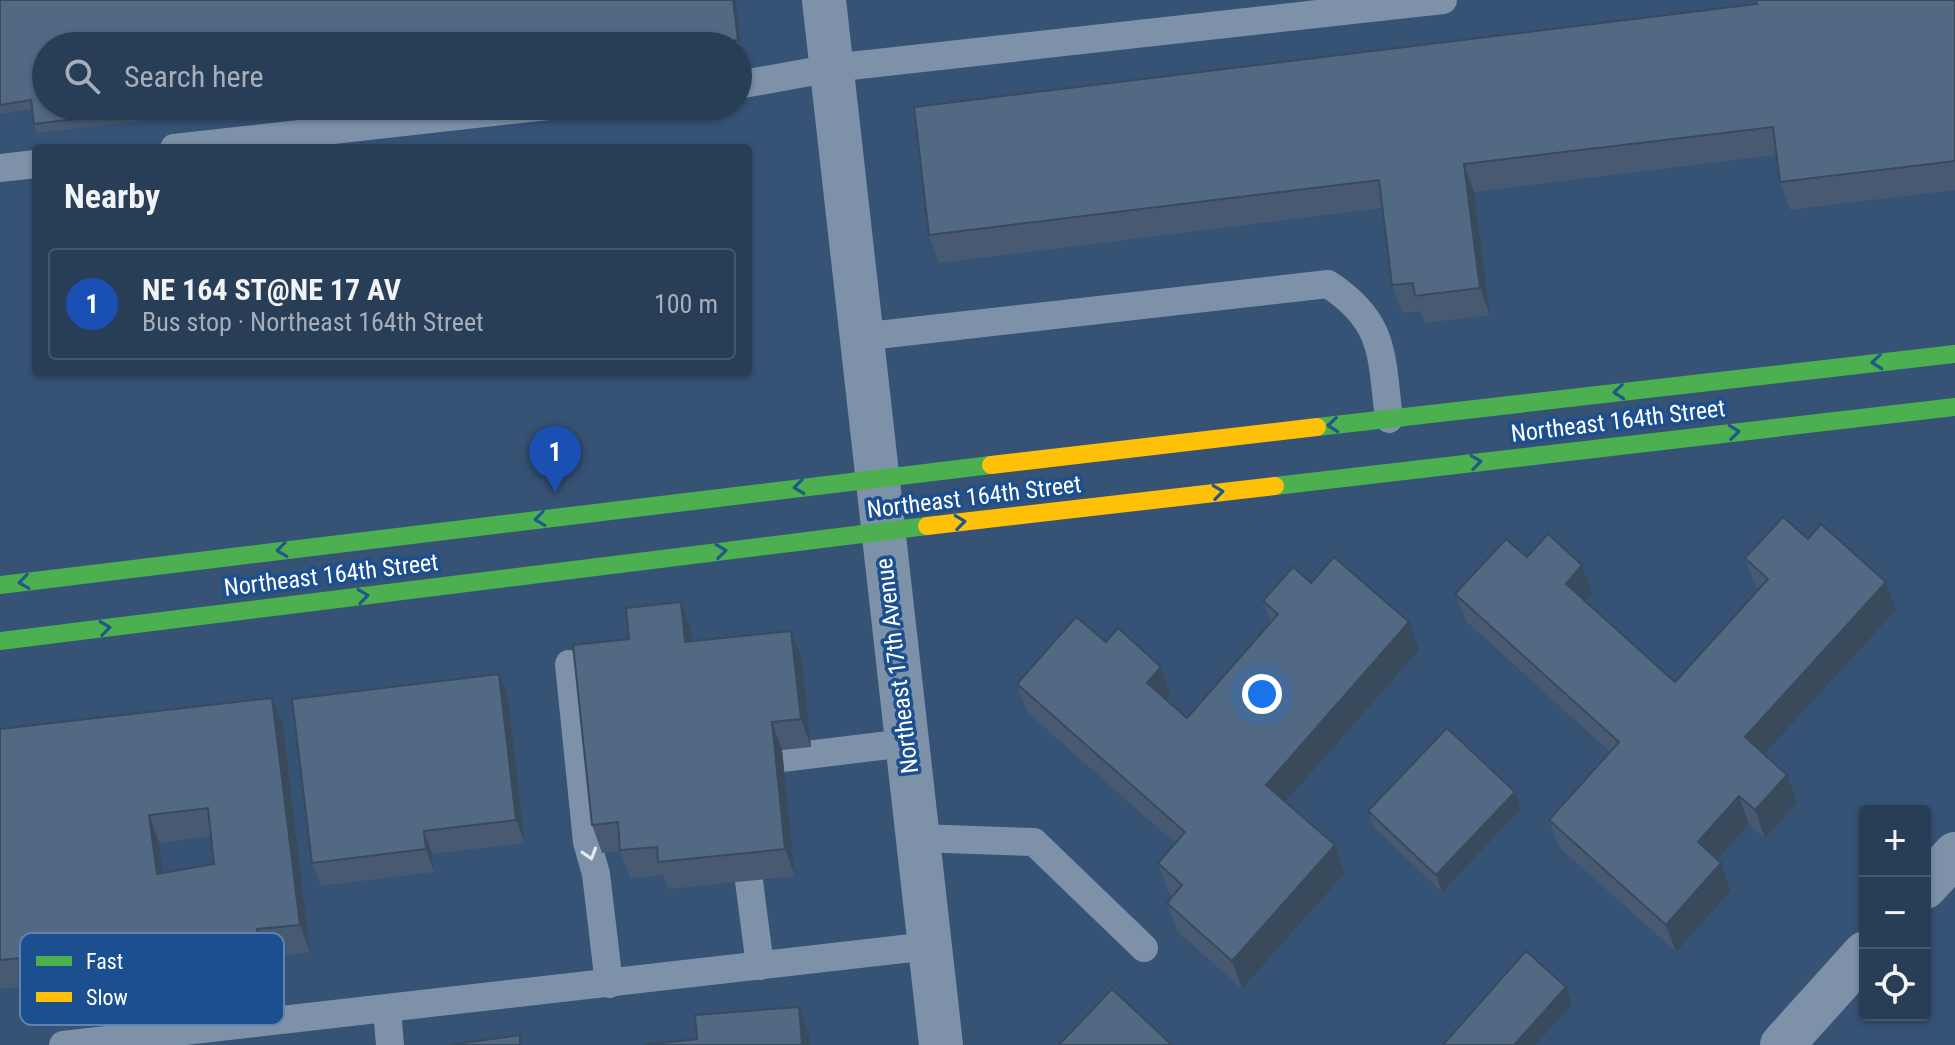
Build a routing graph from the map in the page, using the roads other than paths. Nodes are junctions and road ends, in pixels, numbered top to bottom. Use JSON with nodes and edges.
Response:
{"nodes":[{"id":1,"x":824,"y":0,"type":"edge"},
{"id":2,"x":1443,"y":0,"type":"edge"},
{"id":3,"x":832,"y":68,"type":"junction"},
{"id":4,"x":752,"y":84,"type":"edge"},
{"id":5,"x":423,"y":120,"type":"edge"},
{"id":6,"x":210,"y":144,"type":"edge"},
{"id":7,"x":32,"y":164,"type":"edge"},
{"id":8,"x":0,"y":168,"type":"edge"},
{"id":9,"x":860,"y":337,"type":"junction"},
{"id":10,"x":1955,"y":354,"type":"edge"},
{"id":11,"x":1955,"y":407,"type":"edge"},
{"id":12,"x":1389,"y":419,"type":"junction"},
{"id":13,"x":876,"y":478,"type":"junction"},
{"id":14,"x":882,"y":531,"type":"junction"},
{"id":15,"x":0,"y":585,"type":"edge"},
{"id":16,"x":0,"y":641,"type":"edge"},
{"id":17,"x":569,"y":664,"type":"dead end"},
{"id":18,"x":906,"y":743,"type":"junction"},
{"id":19,"x":782,"y":758,"type":"edge"},
{"id":20,"x":917,"y":838,"type":"junction"},
{"id":21,"x":1955,"y":854,"type":"edge"},
{"id":22,"x":1931,"y":880,"type":"edge"},
{"id":23,"x":749,"y":881,"type":"edge"},
{"id":24,"x":929,"y":946,"type":"junction"},
{"id":25,"x":1144,"y":948,"type":"dead end"},
{"id":26,"x":1859,"y":960,"type":"edge"},
{"id":27,"x":760,"y":966,"type":"junction"},
{"id":28,"x":609,"y":984,"type":"junction"},
{"id":29,"x":387,"y":1010,"type":"junction"},
{"id":30,"x":284,"y":1021,"type":"edge"},
{"id":31,"x":248,"y":1025,"type":"edge"},
{"id":32,"x":63,"y":1045,"type":"edge"},
{"id":33,"x":390,"y":1045,"type":"edge"},
{"id":34,"x":941,"y":1045,"type":"edge"},
{"id":35,"x":1782,"y":1045,"type":"edge"}],
"edges":[{"from":1,"to":3,"type":"street","name":"Northeast 17th Avenue"},
{"from":2,"to":3,"type":"lane"},
{"from":3,"to":4,"type":"lane"},
{"from":3,"to":9,"type":"street","name":"Northeast 17th Avenue"},
{"from":5,"to":6,"type":"lane"},
{"from":7,"to":8,"type":"lane"},
{"from":9,"to":12,"type":"lane"},
{"from":9,"to":13,"type":"street","name":"Northeast 17th Avenue"},
{"from":10,"to":12,"type":"street","name":"Northeast 164th Street","one_way":true},
{"from":14,"to":11,"type":"street","name":"Northeast 164th Street","one_way":true},
{"from":12,"to":13,"type":"street","name":"Northeast 164th Street","one_way":true},
{"from":13,"to":14,"type":"street","name":"Northeast 17th Avenue"},
{"from":13,"to":15,"type":"street","name":"Northeast 164th Street","one_way":true},
{"from":16,"to":14,"type":"street","name":"Northeast 164th Street","one_way":true},
{"from":14,"to":18,"type":"street","name":"Northeast 17th Avenue"},
{"from":17,"to":28,"type":"lane","one_way":true},
{"from":18,"to":19,"type":"lane"},
{"from":18,"to":20,"type":"street","name":"Northeast 17th Avenue"},
{"from":20,"to":24,"type":"street","name":"Northeast 17th Avenue"},
{"from":20,"to":25,"type":"lane"},
{"from":21,"to":22,"type":"street"},
{"from":23,"to":27,"type":"lane"},
{"from":24,"to":27,"type":"lane"},
{"from":24,"to":34,"type":"street","name":"Northeast 17th Avenue"},
{"from":26,"to":35,"type":"street"},
{"from":27,"to":28,"type":"lane"},
{"from":28,"to":29,"type":"lane"},
{"from":29,"to":30,"type":"lane"},
{"from":29,"to":33,"type":"lane"},
{"from":31,"to":32,"type":"lane"}]}
